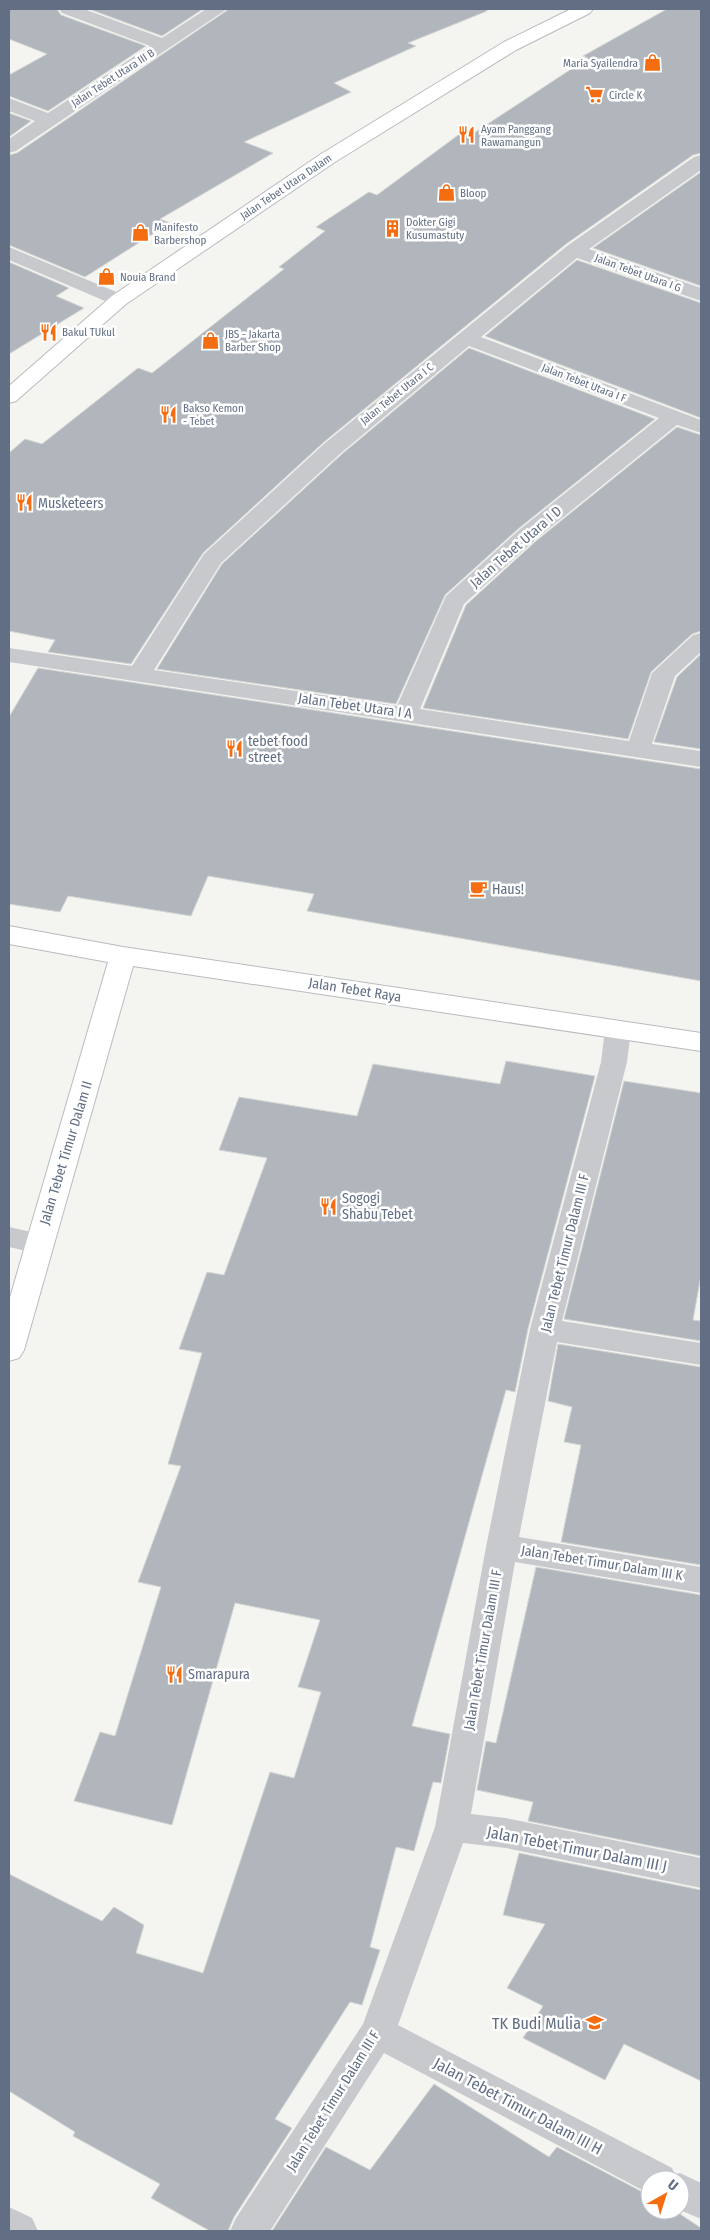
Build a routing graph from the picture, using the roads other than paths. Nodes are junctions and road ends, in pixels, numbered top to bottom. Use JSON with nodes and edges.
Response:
{"nodes":[{"id":1,"x":68,"y":9,"type":"edge"},
{"id":2,"x":218,"y":9,"type":"edge"},
{"id":3,"x":584,"y":9,"type":"edge"},
{"id":4,"x":163,"y":45,"type":"junction"},
{"id":5,"x":9,"y":104,"type":"edge"},
{"id":6,"x":48,"y":120,"type":"junction"},
{"id":7,"x":9,"y":147,"type":"edge"},
{"id":8,"x":696,"y":170,"type":"edge"},
{"id":9,"x":574,"y":250,"type":"junction"},
{"id":10,"x":9,"y":253,"type":"edge"},
{"id":11,"x":701,"y":295,"type":"edge"},
{"id":12,"x":119,"y":300,"type":"junction"},
{"id":13,"x":466,"y":338,"type":"junction"},
{"id":14,"x":9,"y":397,"type":"edge"},
{"id":15,"x":674,"y":417,"type":"junction"},
{"id":16,"x":701,"y":427,"type":"edge"},
{"id":17,"x":701,"y":640,"type":"edge"},
{"id":18,"x":9,"y":655,"type":"edge"},
{"id":19,"x":140,"y":673,"type":"junction"},
{"id":20,"x":406,"y":713,"type":"junction"},
{"id":21,"x":638,"y":749,"type":"junction"},
{"id":22,"x":701,"y":759,"type":"edge"},
{"id":23,"x":9,"y":935,"type":"edge"},
{"id":24,"x":123,"y":956,"type":"junction"},
{"id":25,"x":618,"y":1030,"type":"junction"},
{"id":26,"x":701,"y":1042,"type":"edge"},
{"id":27,"x":9,"y":1237,"type":"edge"},
{"id":28,"x":39,"y":1243,"type":"junction"},
{"id":29,"x":545,"y":1329,"type":"junction"},
{"id":30,"x":9,"y":1350,"type":"edge"},
{"id":31,"x":701,"y":1354,"type":"edge"},
{"id":32,"x":502,"y":1547,"type":"junction"},
{"id":33,"x":701,"y":1580,"type":"edge"},
{"id":34,"x":452,"y":1827,"type":"junction"},
{"id":35,"x":701,"y":1873,"type":"edge"},
{"id":36,"x":378,"y":2032,"type":"junction"},
{"id":37,"x":640,"y":2170,"type":"edge"},
{"id":38,"x":9,"y":2225,"type":"edge"},
{"id":39,"x":19,"y":2231,"type":"edge"},
{"id":40,"x":249,"y":2231,"type":"edge"}],
"edges":[{"from":1,"to":4,"type":"street"},
{"from":2,"to":4,"type":"street","name":"Jalan Tebet Utara III B"},
{"from":3,"to":12,"type":"street","name":"Jalan Tebet Utara Dalam"},
{"from":4,"to":6,"type":"street","name":"Jalan Tebet Utara III B"},
{"from":5,"to":6,"type":"street"},
{"from":6,"to":7,"type":"street","name":"Jalan Tebet Utara III B"},
{"from":8,"to":9,"type":"street","name":"Jalan Tebet Utara I C"},
{"from":9,"to":11,"type":"street","name":"Jalan Tebet Utara I G"},
{"from":9,"to":13,"type":"street","name":"Jalan Tebet Utara I C"},
{"from":10,"to":12,"type":"street"},
{"from":12,"to":14,"type":"street","name":"Jalan Tebet Utara Dalam"},
{"from":13,"to":15,"type":"street","name":"Jalan Tebet Utara I F"},
{"from":13,"to":19,"type":"street","name":"Jalan Tebet Utara I C"},
{"from":15,"to":16,"type":"street","name":"Jalan Tebet Utara I F"},
{"from":15,"to":20,"type":"street","name":"Jalan Tebet Utara I D"},
{"from":17,"to":21,"type":"street"},
{"from":18,"to":19,"type":"street","name":"Jalan Tebet Utara I A"},
{"from":19,"to":20,"type":"street","name":"Jalan Tebet Utara I A"},
{"from":20,"to":21,"type":"street","name":"Jalan Tebet Utara I A"},
{"from":21,"to":22,"type":"street","name":"Jalan Tebet Utara I A"},
{"from":23,"to":24,"type":"street","name":"Jalan Tebet Raya"},
{"from":24,"to":25,"type":"street","name":"Jalan Tebet Raya"},
{"from":24,"to":28,"type":"street","name":"Jalan Tebet Timur Dalam II"},
{"from":25,"to":26,"type":"street","name":"Jalan Tebet Raya"},
{"from":25,"to":29,"type":"street","name":"Jalan Tebet Timur Dalam III F"},
{"from":27,"to":28,"type":"street"},
{"from":28,"to":30,"type":"street","name":"Jalan Tebet Timur Dalam II"},
{"from":29,"to":31,"type":"street"},
{"from":29,"to":32,"type":"street","name":"Jalan Tebet Timur Dalam III F"},
{"from":32,"to":33,"type":"street","name":"Jalan Tebet Timur Dalam III K"},
{"from":32,"to":34,"type":"street","name":"Jalan Tebet Timur Dalam III F"},
{"from":34,"to":35,"type":"street","name":"Jalan Tebet Timur Dalam III J"},
{"from":34,"to":36,"type":"street","name":"Jalan Tebet Timur Dalam III F"},
{"from":36,"to":37,"type":"street","name":"Jalan Tebet Timur Dalam III H"},
{"from":36,"to":40,"type":"street","name":"Jalan Tebet Timur Dalam III F"},
{"from":38,"to":39,"type":"street"}]}
